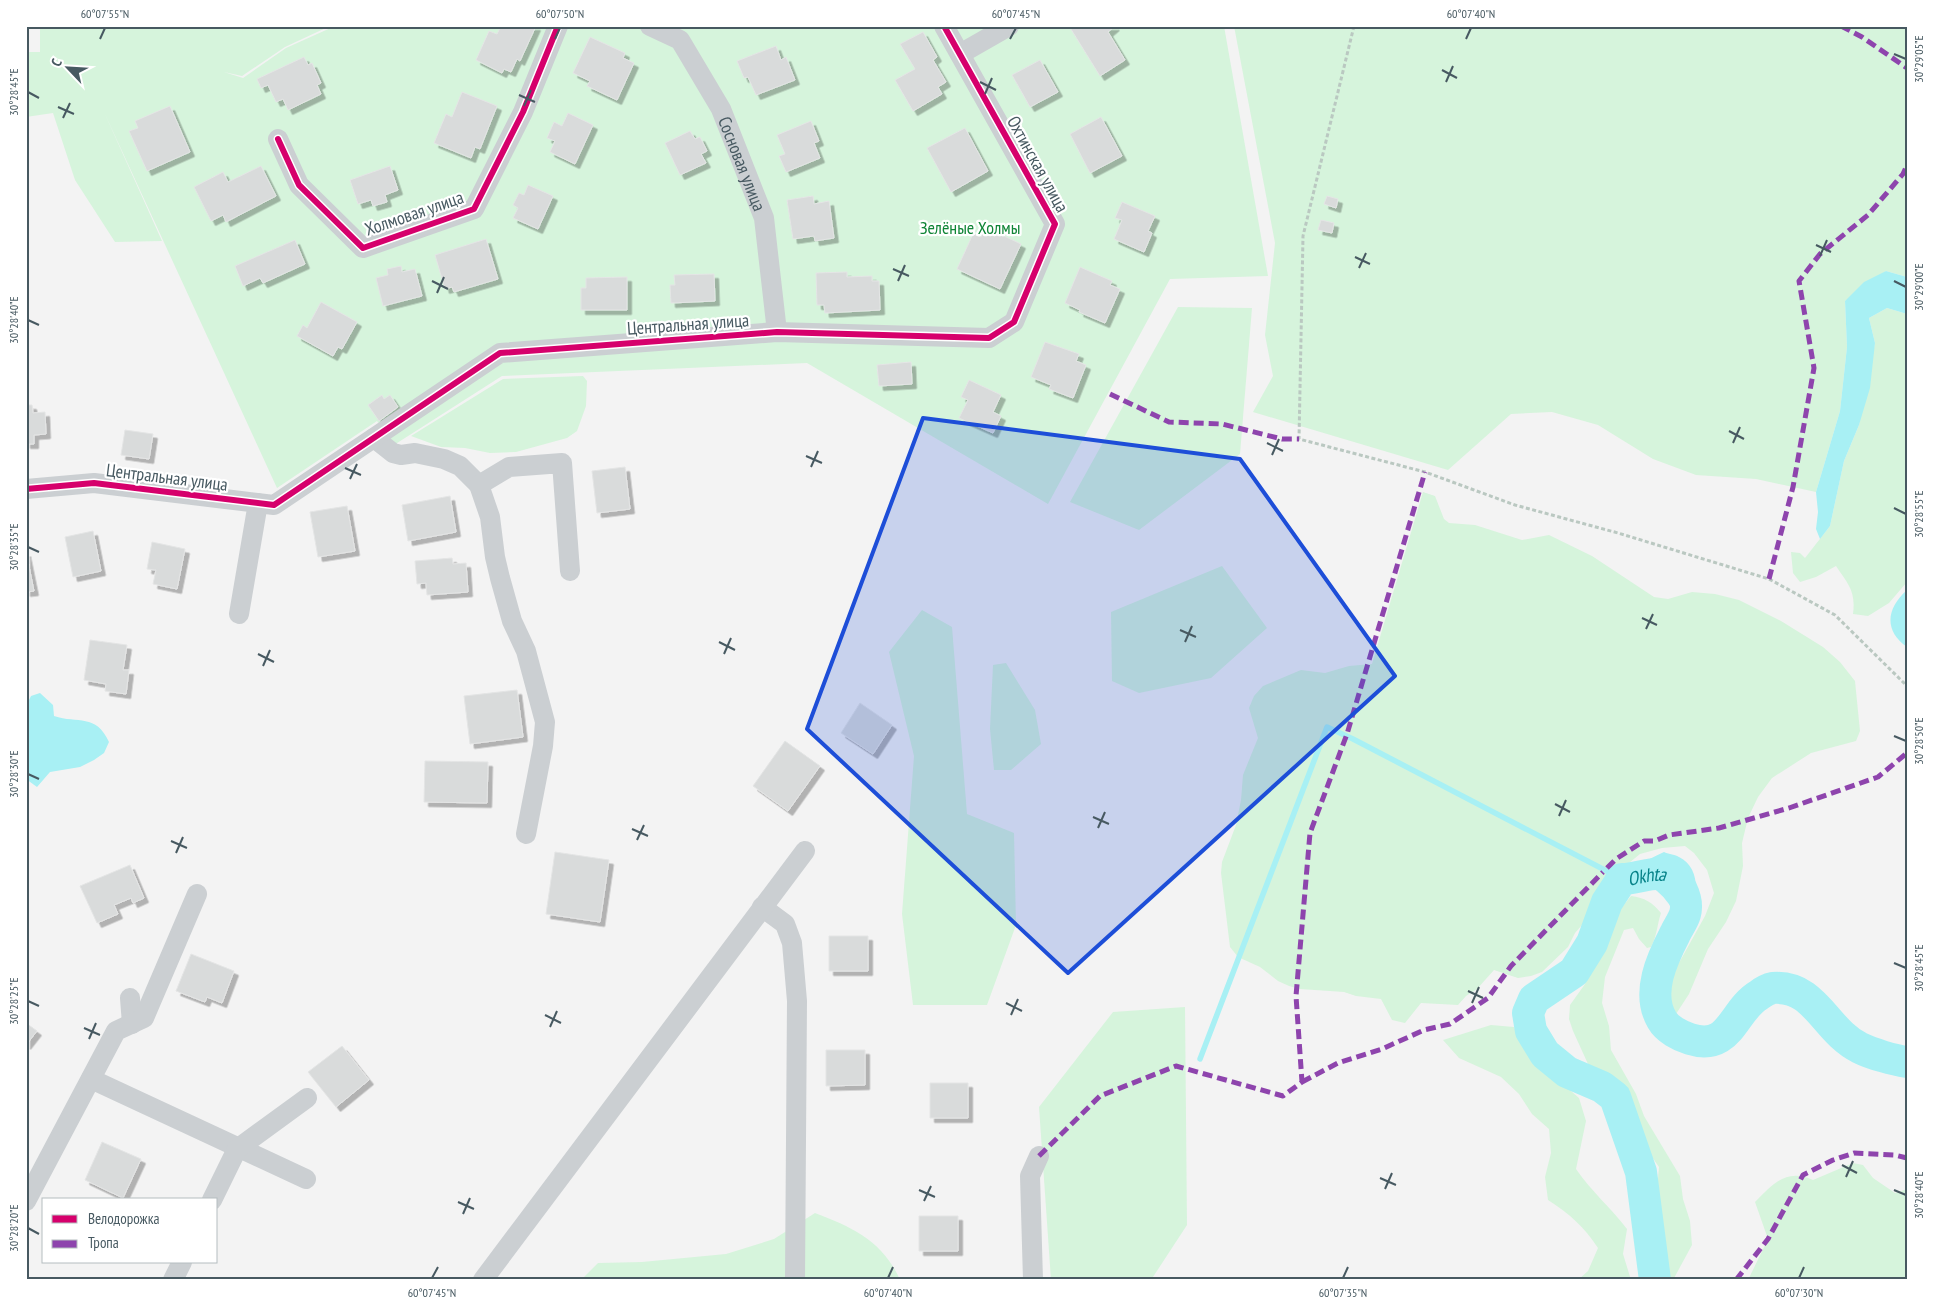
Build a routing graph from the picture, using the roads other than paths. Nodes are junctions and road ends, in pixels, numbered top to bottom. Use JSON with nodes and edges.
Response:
{"nodes":[{"id":1,"x":558,"y":26,"type":"edge"},
{"id":2,"x":650,"y":26,"type":"edge"},
{"id":3,"x":944,"y":26,"type":"edge"},
{"id":4,"x":1009,"y":26,"type":"edge"},
{"id":5,"x":960,"y":54,"type":"junction"},
{"id":6,"x":278,"y":139,"type":"dead end"},
{"id":7,"x":1014,"y":322,"type":"joint"},
{"id":8,"x":777,"y":332,"type":"junction"},
{"id":9,"x":379,"y":434,"type":"junction"},
{"id":10,"x":479,"y":485,"type":"junction"},
{"id":11,"x":26,"y":489,"type":"edge"},
{"id":12,"x":266,"y":504,"type":"junction"},
{"id":13,"x":570,"y":571,"type":"dead end"},
{"id":14,"x":239,"y":614,"type":"dead end"},
{"id":15,"x":526,"y":834,"type":"dead end"},
{"id":16,"x":805,"y":850,"type":"dead end"},
{"id":17,"x":197,"y":894,"type":"dead end"},
{"id":18,"x":762,"y":907,"type":"junction"},
{"id":19,"x":130,"y":998,"type":"dead end"},
{"id":20,"x":132,"y":1024,"type":"junction"},
{"id":21,"x":91,"y":1079,"type":"junction"},
{"id":22,"x":307,"y":1098,"type":"dead end"},
{"id":23,"x":237,"y":1149,"type":"junction"},
{"id":24,"x":1039,"y":1156,"type":"dead end"},
{"id":25,"x":306,"y":1179,"type":"dead end"},
{"id":26,"x":213,"y":1198,"type":"edge"},
{"id":27,"x":26,"y":1201,"type":"edge"},
{"id":28,"x":181,"y":1264,"type":"edge"},
{"id":29,"x":173,"y":1280,"type":"edge"},
{"id":30,"x":483,"y":1280,"type":"edge"},
{"id":31,"x":796,"y":1280,"type":"edge"},
{"id":32,"x":1033,"y":1280,"type":"edge"}],
"edges":[{"from":1,"to":6,"type":"street","name":"Холмовая улица"},
{"from":2,"to":8,"type":"street","name":"Сосновая улица"},
{"from":3,"to":5,"type":"street","name":"Охтинская улица"},
{"from":4,"to":5,"type":"street"},
{"from":5,"to":7,"type":"street","name":"Охтинская улица"},
{"from":7,"to":8,"type":"street","name":"Центральная улица"},
{"from":8,"to":9,"type":"street","name":"Центральная улица"},
{"from":9,"to":10,"type":"street"},
{"from":9,"to":12,"type":"street","name":"Центральная улица"},
{"from":10,"to":13,"type":"street"},
{"from":10,"to":15,"type":"street"},
{"from":11,"to":12,"type":"street","name":"Центральная улица"},
{"from":12,"to":14,"type":"street"},
{"from":16,"to":18,"type":"street"},
{"from":17,"to":20,"type":"street"},
{"from":18,"to":30,"type":"street"},
{"from":18,"to":31,"type":"street"},
{"from":19,"to":20,"type":"street"},
{"from":20,"to":21,"type":"street"},
{"from":21,"to":23,"type":"street"},
{"from":21,"to":27,"type":"street"},
{"from":22,"to":23,"type":"street"},
{"from":23,"to":25,"type":"street"},
{"from":23,"to":26,"type":"street"},
{"from":24,"to":32,"type":"street"},
{"from":28,"to":29,"type":"street"}]}
